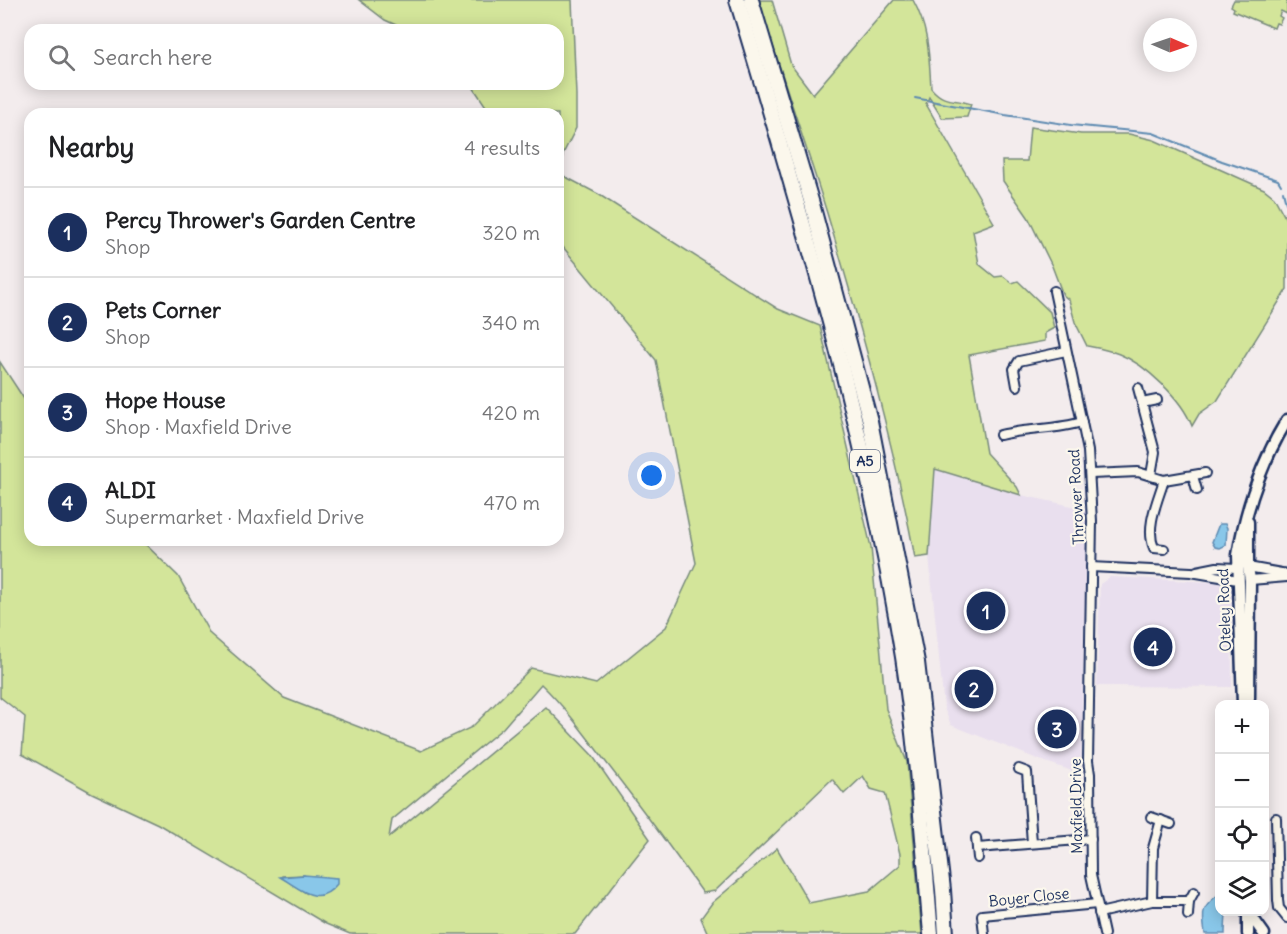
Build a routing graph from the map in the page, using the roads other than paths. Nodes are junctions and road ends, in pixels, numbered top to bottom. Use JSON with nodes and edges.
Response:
{"nodes":[{"id":1,"x":737,"y":0,"type":"edge"},
{"id":2,"x":751,"y":0,"type":"edge"},
{"id":3,"x":1054,"y":291,"type":"dead end"},
{"id":4,"x":1066,"y":351,"type":"junction"},
{"id":5,"x":1017,"y":386,"type":"dead end"},
{"id":6,"x":1138,"y":388,"type":"dead end"},
{"id":7,"x":1157,"y":400,"type":"dead end"},
{"id":8,"x":1142,"y":403,"type":"junction"},
{"id":9,"x":1287,"y":420,"type":"edge"},
{"id":10,"x":1083,"y":422,"type":"junction"},
{"id":11,"x":1000,"y":435,"type":"dead end"},
{"id":12,"x":1205,"y":473,"type":"dead end"},
{"id":13,"x":1091,"y":474,"type":"junction"},
{"id":14,"x":1151,"y":475,"type":"junction"},
{"id":15,"x":1192,"y":476,"type":"junction"},
{"id":16,"x":1164,"y":480,"type":"junction"},
{"id":17,"x":1197,"y":490,"type":"dead end"},
{"id":18,"x":1164,"y":549,"type":"dead end"},
{"id":19,"x":1091,"y":567,"type":"junction"},
{"id":20,"x":1243,"y":568,"type":"junction"},
{"id":21,"x":1193,"y":572,"type":"junction"},
{"id":22,"x":1287,"y":576,"type":"edge"},
{"id":23,"x":1238,"y":580,"type":"junction"},
{"id":24,"x":1250,"y":580,"type":"junction"},
{"id":25,"x":1243,"y":700,"type":"edge"},
{"id":26,"x":1249,"y":700,"type":"edge"},
{"id":27,"x":1019,"y":769,"type":"dead end"},
{"id":28,"x":1151,"y":817,"type":"dead end"},
{"id":29,"x":1161,"y":820,"type":"junction"},
{"id":30,"x":1171,"y":824,"type":"dead end"},
{"id":31,"x":1279,"y":824,"type":"dead end"},
{"id":32,"x":976,"y":838,"type":"dead end"},
{"id":33,"x":1091,"y":839,"type":"junction"},
{"id":34,"x":1032,"y":843,"type":"junction"},
{"id":35,"x":977,"y":848,"type":"junction"},
{"id":36,"x":978,"y":858,"type":"dead end"},
{"id":37,"x":1194,"y":892,"type":"dead end"},
{"id":38,"x":1152,"y":901,"type":"junction"},
{"id":39,"x":1189,"y":901,"type":"junction"},
{"id":40,"x":1097,"y":904,"type":"junction"},
{"id":41,"x":1099,"y":913,"type":"junction"},
{"id":42,"x":1188,"y":915,"type":"dead end"},
{"id":43,"x":1248,"y":916,"type":"edge"},
{"id":44,"x":1254,"y":916,"type":"edge"},
{"id":45,"x":1287,"y":918,"type":"edge"},
{"id":46,"x":932,"y":934,"type":"edge"},
{"id":47,"x":946,"y":934,"type":"edge"},
{"id":48,"x":984,"y":934,"type":"edge"},
{"id":49,"x":1104,"y":934,"type":"edge"},
{"id":50,"x":1248,"y":934,"type":"edge"},
{"id":51,"x":1264,"y":934,"type":"edge"}],
"edges":[{"from":1,"to":46,"type":"highway","number":"A5"},
{"from":2,"to":47,"type":"highway","number":"A5"},
{"from":3,"to":4,"type":"street","name":"Thrower Road"},
{"from":4,"to":5,"type":"street"},
{"from":4,"to":10,"type":"street","name":"Thrower Road"},
{"from":6,"to":8,"type":"street"},
{"from":7,"to":8,"type":"street"},
{"from":8,"to":14,"type":"street"},
{"from":9,"to":20,"type":"main road","name":"Oteley Road"},
{"from":10,"to":11,"type":"street"},
{"from":10,"to":13,"type":"street","name":"Thrower Road"},
{"from":12,"to":15,"type":"street"},
{"from":13,"to":14,"type":"street"},
{"from":13,"to":19,"type":"street","name":"Thrower Road"},
{"from":14,"to":16,"type":"street"},
{"from":15,"to":16,"type":"street"},
{"from":15,"to":17,"type":"street"},
{"from":16,"to":18,"type":"street"},
{"from":19,"to":21,"type":"street"},
{"from":19,"to":33,"type":"street","name":"Maxfield Drive"},
{"from":20,"to":21,"type":"street"},
{"from":20,"to":22,"type":"street"},
{"from":20,"to":23,"type":"main road","name":"Oteley Road"},
{"from":20,"to":24,"type":"main road","name":"Oteley Road"},
{"from":21,"to":23,"type":"street"},
{"from":22,"to":24,"type":"street"},
{"from":23,"to":24,"type":"main road"},
{"from":23,"to":25,"type":"main road","name":"Oteley Road"},
{"from":24,"to":26,"type":"main road","name":"Oteley Road"},
{"from":27,"to":34,"type":"street"},
{"from":28,"to":29,"type":"street"},
{"from":29,"to":30,"type":"street"},
{"from":29,"to":38,"type":"street"},
{"from":31,"to":45,"type":"street"},
{"from":32,"to":35,"type":"street"},
{"from":33,"to":34,"type":"street"},
{"from":33,"to":40,"type":"street","name":"Maxfield Drive"},
{"from":34,"to":35,"type":"street"},
{"from":35,"to":36,"type":"street"},
{"from":37,"to":39,"type":"street"},
{"from":38,"to":39,"type":"street"},
{"from":38,"to":41,"type":"street"},
{"from":39,"to":42,"type":"street"},
{"from":40,"to":41,"type":"street","name":"Maxfield Drive"},
{"from":40,"to":48,"type":"street","name":"Boyer Close"},
{"from":41,"to":49,"type":"street","name":"Maxfield Drive"},
{"from":43,"to":50,"type":"main road"},
{"from":44,"to":51,"type":"main road"}]}
